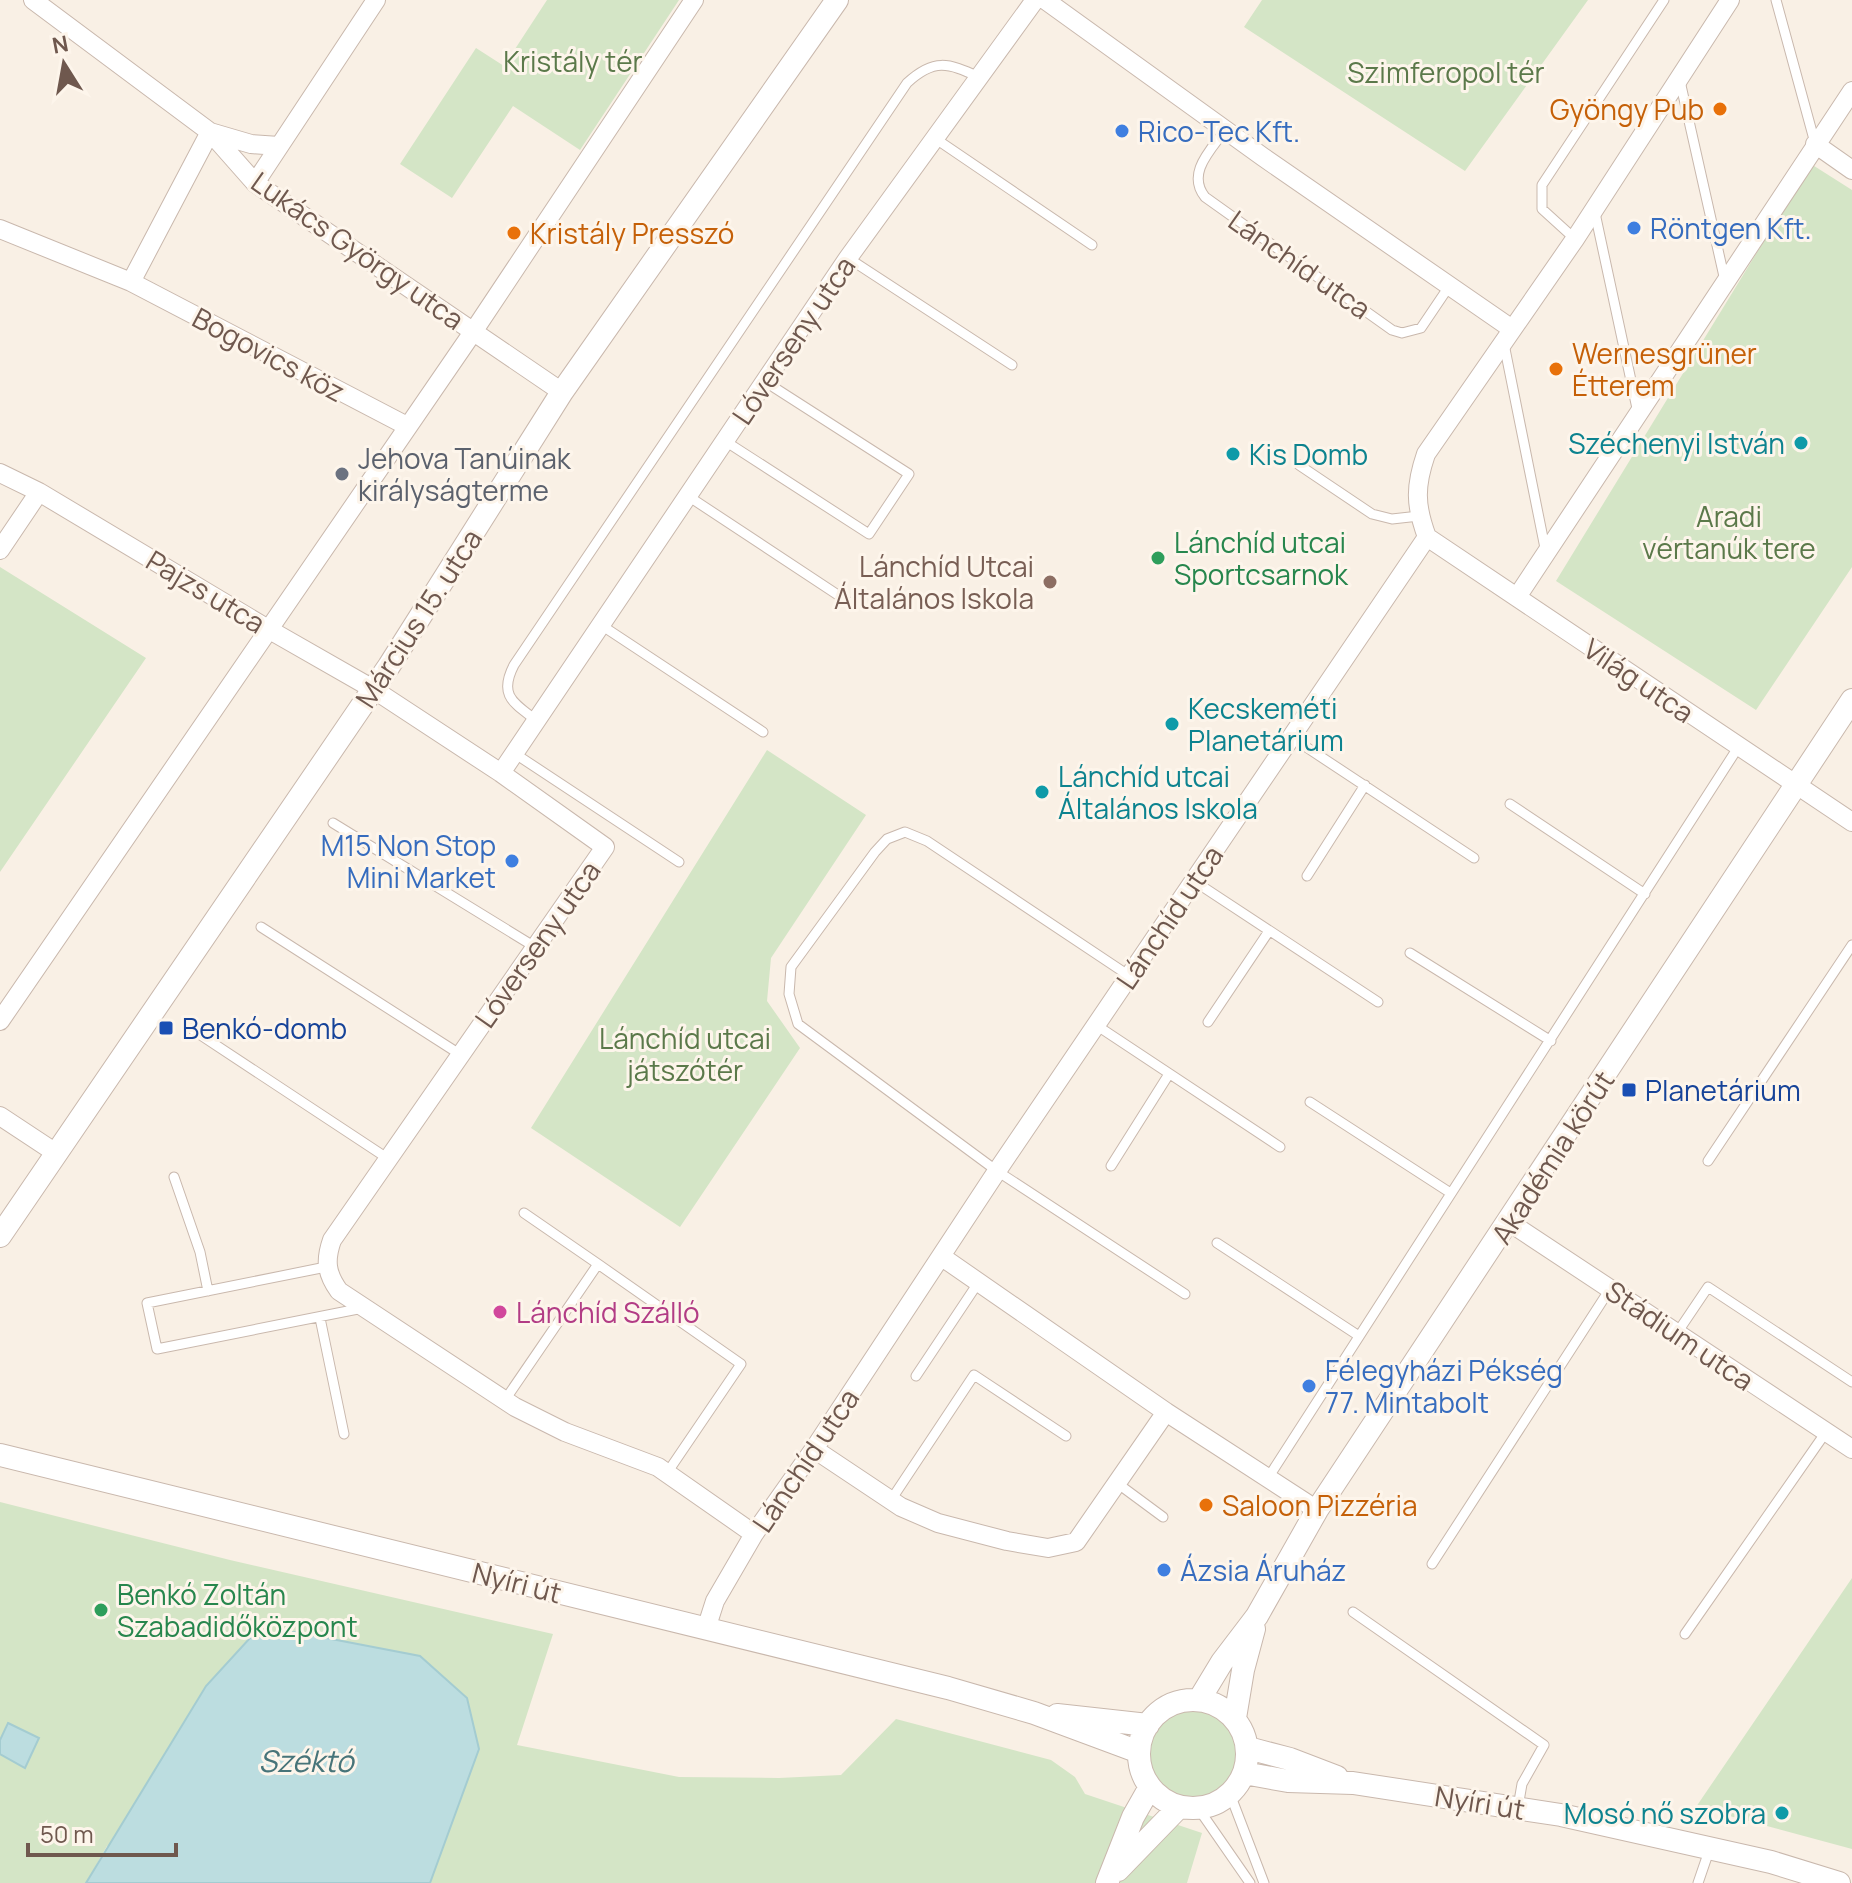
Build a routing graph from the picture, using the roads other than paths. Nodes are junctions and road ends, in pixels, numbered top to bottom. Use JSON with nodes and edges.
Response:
{"nodes":[{"id":1,"x":33,"y":0,"type":"edge"},
{"id":2,"x":376,"y":0,"type":"edge"},
{"id":3,"x":694,"y":0,"type":"edge"},
{"id":4,"x":837,"y":0,"type":"edge"},
{"id":5,"x":1035,"y":0,"type":"edge"},
{"id":6,"x":1045,"y":0,"type":"edge"},
{"id":7,"x":1664,"y":0,"type":"edge"},
{"id":8,"x":1730,"y":0,"type":"edge"},
{"id":9,"x":1776,"y":0,"type":"edge"},
{"id":10,"x":979,"y":77,"type":"junction"},
{"id":11,"x":1679,"y":77,"type":"junction"},
{"id":12,"x":1852,"y":91,"type":"edge"},
{"id":13,"x":1225,"y":129,"type":"junction"},
{"id":14,"x":210,"y":132,"type":"junction"},
{"id":15,"x":936,"y":139,"type":"junction"},
{"id":16,"x":1815,"y":144,"type":"junction"},
{"id":17,"x":279,"y":146,"type":"junction"},
{"id":18,"x":1852,"y":170,"type":"edge"},
{"id":19,"x":255,"y":183,"type":"junction"},
{"id":20,"x":1594,"y":209,"type":"junction"},
{"id":21,"x":0,"y":229,"type":"edge"},
{"id":22,"x":1575,"y":239,"type":"junction"},
{"id":23,"x":1092,"y":245,"type":"dead end"},
{"id":24,"x":848,"y":258,"type":"junction"},
{"id":25,"x":131,"y":282,"type":"junction"},
{"id":26,"x":1726,"y":283,"type":"junction"},
{"id":27,"x":1450,"y":285,"type":"junction"},
{"id":28,"x":473,"y":332,"type":"junction"},
{"id":29,"x":1508,"y":334,"type":"junction"},
{"id":30,"x":1012,"y":365,"type":"dead end"},
{"id":31,"x":764,"y":381,"type":"junction"},
{"id":32,"x":562,"y":392,"type":"junction"},
{"id":33,"x":1638,"y":413,"type":"junction"},
{"id":34,"x":407,"y":426,"type":"junction"},
{"id":35,"x":725,"y":441,"type":"junction"},
{"id":36,"x":1299,"y":465,"type":"dead end"},
{"id":37,"x":0,"y":473,"type":"edge"},
{"id":38,"x":39,"y":492,"type":"junction"},
{"id":39,"x":688,"y":496,"type":"junction"},
{"id":40,"x":1419,"y":516,"type":"junction"},
{"id":41,"x":1427,"y":537,"type":"junction"},
{"id":42,"x":0,"y":550,"type":"edge"},
{"id":43,"x":1546,"y":553,"type":"junction"},
{"id":44,"x":1517,"y":597,"type":"junction"},
{"id":45,"x":850,"y":603,"type":"dead end"},
{"id":46,"x":601,"y":625,"type":"junction"},
{"id":47,"x":268,"y":629,"type":"junction"},
{"id":48,"x":373,"y":689,"type":"junction"},
{"id":49,"x":1852,"y":700,"type":"edge"},
{"id":50,"x":537,"y":721,"type":"junction"},
{"id":51,"x":763,"y":732,"type":"dead end"},
{"id":52,"x":1291,"y":737,"type":"junction"},
{"id":53,"x":1739,"y":746,"type":"junction"},
{"id":54,"x":514,"y":753,"type":"junction"},
{"id":55,"x":501,"y":773,"type":"junction"},
{"id":56,"x":1795,"y":784,"type":"junction"},
{"id":57,"x":1365,"y":785,"type":"junction"},
{"id":58,"x":1510,"y":804,"type":"dead end"},
{"id":59,"x":1852,"y":822,"type":"edge"},
{"id":60,"x":333,"y":823,"type":"dead end"},
{"id":61,"x":1474,"y":858,"type":"dead end"},
{"id":62,"x":679,"y":862,"type":"dead end"},
{"id":63,"x":1307,"y":876,"type":"dead end"},
{"id":64,"x":1194,"y":881,"type":"junction"},
{"id":65,"x":1645,"y":894,"type":"junction"},
{"id":66,"x":261,"y":927,"type":"dead end"},
{"id":67,"x":1269,"y":931,"type":"junction"},
{"id":68,"x":1852,"y":945,"type":"edge"},
{"id":69,"x":535,"y":947,"type":"junction"},
{"id":70,"x":1410,"y":953,"type":"dead end"},
{"id":71,"x":1128,"y":975,"type":"junction"},
{"id":72,"x":1378,"y":1002,"type":"dead end"},
{"id":73,"x":0,"y":1021,"type":"edge"},
{"id":74,"x":1208,"y":1022,"type":"dead end"},
{"id":75,"x":1096,"y":1025,"type":"junction"},
{"id":76,"x":193,"y":1030,"type":"dead end"},
{"id":77,"x":1551,"y":1041,"type":"junction"},
{"id":78,"x":461,"y":1055,"type":"junction"},
{"id":79,"x":1169,"y":1074,"type":"junction"},
{"id":80,"x":1310,"y":1102,"type":"dead end"},
{"id":81,"x":0,"y":1116,"type":"edge"},
{"id":82,"x":1280,"y":1147,"type":"dead end"},
{"id":83,"x":56,"y":1153,"type":"junction"},
{"id":84,"x":387,"y":1158,"type":"junction"},
{"id":85,"x":1708,"y":1161,"type":"dead end"},
{"id":86,"x":1111,"y":1166,"type":"dead end"},
{"id":87,"x":997,"y":1171,"type":"junction"},
{"id":88,"x":174,"y":1177,"type":"dead end"},
{"id":89,"x":1449,"y":1192,"type":"junction"},
{"id":90,"x":524,"y":1213,"type":"dead end"},
{"id":91,"x":1509,"y":1222,"type":"junction"},
{"id":92,"x":0,"y":1236,"type":"edge"},
{"id":93,"x":1217,"y":1243,"type":"dead end"},
{"id":94,"x":942,"y":1257,"type":"junction"},
{"id":95,"x":598,"y":1264,"type":"junction"},
{"id":96,"x":326,"y":1267,"type":"junction"},
{"id":97,"x":978,"y":1283,"type":"junction"},
{"id":98,"x":1610,"y":1289,"type":"junction"},
{"id":99,"x":208,"y":1291,"type":"junction"},
{"id":100,"x":1185,"y":1294,"type":"dead end"},
{"id":101,"x":366,"y":1307,"type":"junction"},
{"id":102,"x":320,"y":1318,"type":"junction"},
{"id":103,"x":1677,"y":1333,"type":"junction"},
{"id":104,"x":1359,"y":1336,"type":"junction"},
{"id":105,"x":916,"y":1376,"type":"dead end"},
{"id":106,"x":1852,"y":1382,"type":"edge"},
{"id":107,"x":505,"y":1400,"type":"junction"},
{"id":108,"x":1166,"y":1412,"type":"junction"},
{"id":109,"x":1826,"y":1432,"type":"junction"},
{"id":110,"x":344,"y":1434,"type":"dead end"},
{"id":111,"x":1066,"y":1436,"type":"dead end"},
{"id":112,"x":814,"y":1449,"type":"junction"},
{"id":113,"x":1852,"y":1449,"type":"edge"},
{"id":114,"x":1,"y":1454,"type":"edge"},
{"id":115,"x":667,"y":1473,"type":"junction"},
{"id":116,"x":1268,"y":1478,"type":"junction"},
{"id":117,"x":1117,"y":1483,"type":"junction"},
{"id":118,"x":891,"y":1500,"type":"junction"},
{"id":119,"x":1317,"y":1510,"type":"junction"},
{"id":120,"x":1163,"y":1517,"type":"dead end"},
{"id":121,"x":754,"y":1534,"type":"junction"},
{"id":122,"x":1432,"y":1564,"type":"dead end"},
{"id":123,"x":1353,"y":1612,"type":"dead end"},
{"id":124,"x":1257,"y":1616,"type":"junction"},
{"id":125,"x":706,"y":1629,"type":"junction"},
{"id":126,"x":1685,"y":1634,"type":"dead end"},
{"id":127,"x":1199,"y":1700,"type":"junction"},
{"id":128,"x":1034,"y":1713,"type":"junction"},
{"id":129,"x":1235,"y":1718,"type":"junction"},
{"id":130,"x":1148,"y":1725,"type":"junction"},
{"id":131,"x":1248,"y":1748,"type":"junction"},
{"id":132,"x":1139,"y":1752,"type":"junction"},
{"id":133,"x":1244,"y":1773,"type":"junction"},
{"id":134,"x":1353,"y":1783,"type":"junction"},
{"id":135,"x":1150,"y":1787,"type":"junction"},
{"id":136,"x":1230,"y":1794,"type":"junction"},
{"id":137,"x":1189,"y":1807,"type":"junction"},
{"id":138,"x":1518,"y":1807,"type":"junction"},
{"id":139,"x":1711,"y":1848,"type":"junction"},
{"id":140,"x":1107,"y":1883,"type":"edge"},
{"id":141,"x":1250,"y":1883,"type":"edge"},
{"id":142,"x":1264,"y":1883,"type":"edge"},
{"id":143,"x":1698,"y":1883,"type":"edge"},
{"id":144,"x":1839,"y":1883,"type":"edge"}],
"edges":[{"from":1,"to":14,"type":"street","name":"Lukács György utca"},
{"from":2,"to":17,"type":"street"},
{"from":3,"to":28,"type":"street"},
{"from":4,"to":32,"type":"street","name":"Március 15. utca"},
{"from":5,"to":10,"type":"street","name":"Lóverseny utca"},
{"from":6,"to":13,"type":"street"},
{"from":7,"to":22,"type":"lane"},
{"from":8,"to":11,"type":"street"},
{"from":9,"to":16,"type":"lane"},
{"from":10,"to":15,"type":"street","name":"Lóverseny utca"},
{"from":10,"to":50,"type":"lane"},
{"from":11,"to":20,"type":"street"},
{"from":11,"to":26,"type":"lane"},
{"from":12,"to":16,"type":"street"},
{"from":13,"to":27,"type":"street"},
{"from":13,"to":27,"type":"lane","name":"Lánchíd utca"},
{"from":14,"to":17,"type":"street","name":"Lukács György utca"},
{"from":14,"to":19,"type":"street","name":"Lukács György utca"},
{"from":14,"to":25,"type":"street"},
{"from":15,"to":23,"type":"lane"},
{"from":15,"to":24,"type":"street","name":"Lóverseny utca"},
{"from":16,"to":18,"type":"street"},
{"from":16,"to":26,"type":"street"},
{"from":17,"to":19,"type":"street"},
{"from":19,"to":28,"type":"street","name":"Lukács György utca"},
{"from":20,"to":22,"type":"street"},
{"from":20,"to":33,"type":"lane"},
{"from":21,"to":25,"type":"street","name":"Bogovics köz"},
{"from":22,"to":29,"type":"street"},
{"from":24,"to":30,"type":"lane"},
{"from":24,"to":31,"type":"street","name":"Lóverseny utca"},
{"from":25,"to":34,"type":"street","name":"Bogovics köz"},
{"from":26,"to":33,"type":"street"},
{"from":27,"to":29,"type":"street"},
{"from":28,"to":32,"type":"street","name":"Lukács György utca"},
{"from":28,"to":34,"type":"street"},
{"from":29,"to":40,"type":"street"},
{"from":29,"to":43,"type":"lane"},
{"from":31,"to":35,"type":"street","name":"Lóverseny utca"},
{"from":31,"to":35,"type":"lane"},
{"from":32,"to":48,"type":"street","name":"Március 15. utca"},
{"from":33,"to":43,"type":"street"},
{"from":34,"to":47,"type":"street"},
{"from":35,"to":39,"type":"street","name":"Lóverseny utca"},
{"from":36,"to":40,"type":"lane"},
{"from":37,"to":38,"type":"street","name":"Pajzs utca"},
{"from":38,"to":42,"type":"street"},
{"from":38,"to":47,"type":"street","name":"Pajzs utca"},
{"from":39,"to":45,"type":"lane"},
{"from":39,"to":46,"type":"street","name":"Lóverseny utca"},
{"from":40,"to":41,"type":"street"},
{"from":41,"to":44,"type":"street","name":"Világ utca"},
{"from":41,"to":52,"type":"street","name":"Lánchíd utca"},
{"from":43,"to":44,"type":"street"},
{"from":44,"to":53,"type":"street","name":"Világ utca"},
{"from":46,"to":50,"type":"street","name":"Lóverseny utca"},
{"from":46,"to":51,"type":"lane"},
{"from":47,"to":48,"type":"street","name":"Pajzs utca"},
{"from":47,"to":73,"type":"street"},
{"from":48,"to":55,"type":"street","name":"Pajzs utca"},
{"from":48,"to":83,"type":"street","name":"Március 15. utca"},
{"from":49,"to":56,"type":"street","name":"Akadémia körút"},
{"from":50,"to":54,"type":"street","name":"Lóverseny utca"},
{"from":52,"to":57,"type":"lane"},
{"from":52,"to":64,"type":"street","name":"Lánchíd utca"},
{"from":53,"to":56,"type":"street","name":"Világ utca"},
{"from":53,"to":65,"type":"lane"},
{"from":54,"to":55,"type":"street","name":"Lóverseny utca"},
{"from":54,"to":62,"type":"lane"},
{"from":55,"to":69,"type":"street","name":"Lóverseny utca"},
{"from":56,"to":59,"type":"street","name":"Világ utca"},
{"from":56,"to":91,"type":"street","name":"Akadémia körút"},
{"from":57,"to":61,"type":"lane"},
{"from":57,"to":63,"type":"lane"},
{"from":58,"to":65,"type":"lane"},
{"from":60,"to":69,"type":"lane"},
{"from":64,"to":67,"type":"lane"},
{"from":64,"to":71,"type":"street","name":"Lánchíd utca"},
{"from":65,"to":77,"type":"lane"},
{"from":66,"to":78,"type":"lane"},
{"from":67,"to":72,"type":"lane"},
{"from":67,"to":74,"type":"lane"},
{"from":68,"to":85,"type":"lane"},
{"from":69,"to":78,"type":"street","name":"Lóverseny utca"},
{"from":70,"to":77,"type":"lane"},
{"from":71,"to":75,"type":"street","name":"Lánchíd utca"},
{"from":71,"to":87,"type":"lane"},
{"from":75,"to":79,"type":"lane"},
{"from":75,"to":87,"type":"street","name":"Lánchíd utca"},
{"from":76,"to":84,"type":"lane"},
{"from":77,"to":89,"type":"lane"},
{"from":78,"to":84,"type":"street","name":"Lóverseny utca"},
{"from":79,"to":82,"type":"lane"},
{"from":79,"to":86,"type":"lane"},
{"from":80,"to":89,"type":"lane"},
{"from":81,"to":83,"type":"street"},
{"from":83,"to":92,"type":"street","name":"Március 15. utca"},
{"from":84,"to":96,"type":"street","name":"Lóverseny utca"},
{"from":87,"to":94,"type":"street","name":"Lánchíd utca"},
{"from":87,"to":100,"type":"lane"},
{"from":88,"to":99,"type":"lane"},
{"from":89,"to":104,"type":"lane"},
{"from":90,"to":95,"type":"lane"},
{"from":91,"to":98,"type":"street","name":"Stádium utca"},
{"from":91,"to":119,"type":"street","name":"Akadémia körút"},
{"from":93,"to":104,"type":"lane"},
{"from":94,"to":97,"type":"street"},
{"from":94,"to":112,"type":"street","name":"Lánchíd utca"},
{"from":95,"to":107,"type":"lane"},
{"from":95,"to":115,"type":"lane"},
{"from":96,"to":99,"type":"lane"},
{"from":96,"to":101,"type":"street"},
{"from":97,"to":105,"type":"lane"},
{"from":97,"to":108,"type":"street"},
{"from":98,"to":103,"type":"street","name":"Stádium utca"},
{"from":98,"to":122,"type":"lane"},
{"from":99,"to":102,"type":"lane"},
{"from":101,"to":102,"type":"lane"},
{"from":101,"to":107,"type":"street"},
{"from":102,"to":110,"type":"lane"},
{"from":103,"to":106,"type":"lane"},
{"from":103,"to":109,"type":"street","name":"Stádium utca"},
{"from":104,"to":116,"type":"lane"},
{"from":107,"to":115,"type":"street"},
{"from":108,"to":116,"type":"street"},
{"from":108,"to":117,"type":"street"},
{"from":109,"to":113,"type":"street","name":"Stádium utca"},
{"from":109,"to":126,"type":"lane"},
{"from":111,"to":118,"type":"lane"},
{"from":112,"to":118,"type":"street"},
{"from":112,"to":121,"type":"street","name":"Lánchíd utca"},
{"from":114,"to":125,"type":"street","name":"Nyíri út"},
{"from":115,"to":121,"type":"street"},
{"from":116,"to":119,"type":"street"},
{"from":117,"to":118,"type":"street"},
{"from":117,"to":120,"type":"lane"},
{"from":119,"to":124,"type":"street","name":"Akadémia körút"},
{"from":121,"to":125,"type":"street","name":"Lánchíd utca"},
{"from":123,"to":138,"type":"lane"},
{"from":124,"to":127,"type":"street","name":"Akadémia körút"},
{"from":124,"to":129,"type":"street","name":"Akadémia körút"},
{"from":125,"to":128,"type":"street","name":"Nyíri út"},
{"from":127,"to":129,"type":"street"},
{"from":127,"to":130,"type":"street"},
{"from":128,"to":130,"type":"street","name":"Nyíri út"},
{"from":128,"to":132,"type":"street","name":"Nyíri út"},
{"from":129,"to":131,"type":"street"},
{"from":130,"to":132,"type":"street"},
{"from":131,"to":133,"type":"street"},
{"from":131,"to":134,"type":"street","name":"Nyíri út"},
{"from":132,"to":135,"type":"street"},
{"from":133,"to":134,"type":"street","name":"Nyíri út"},
{"from":133,"to":136,"type":"street"},
{"from":134,"to":138,"type":"street","name":"Nyíri út"},
{"from":135,"to":137,"type":"street"},
{"from":135,"to":140,"type":"street"},
{"from":136,"to":137,"type":"street"},
{"from":136,"to":142,"type":"lane"},
{"from":137,"to":140,"type":"street"},
{"from":137,"to":141,"type":"lane"},
{"from":138,"to":139,"type":"street","name":"Nyíri út"},
{"from":139,"to":143,"type":"lane"},
{"from":139,"to":144,"type":"street","name":"Nyíri út"}]}
